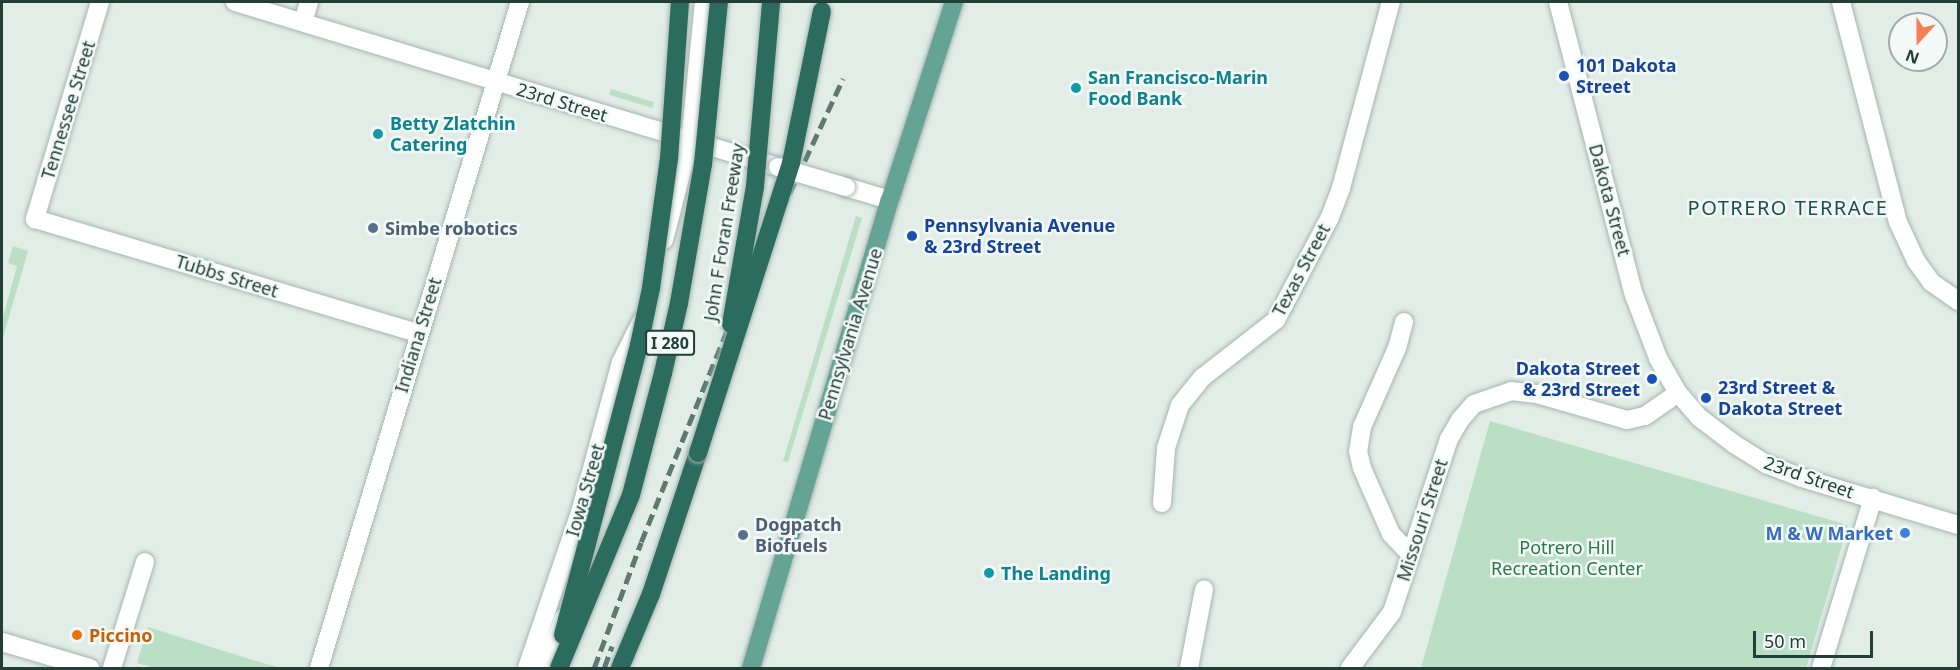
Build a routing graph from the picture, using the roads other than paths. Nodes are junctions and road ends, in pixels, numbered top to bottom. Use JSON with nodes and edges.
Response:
{"nodes":[{"id":1,"x":100,"y":2,"type":"edge"},
{"id":2,"x":235,"y":2,"type":"edge"},
{"id":3,"x":309,"y":2,"type":"edge"},
{"id":4,"x":520,"y":2,"type":"edge"},
{"id":5,"x":680,"y":2,"type":"edge"},
{"id":6,"x":704,"y":2,"type":"edge"},
{"id":7,"x":720,"y":2,"type":"edge"},
{"id":8,"x":771,"y":2,"type":"edge"},
{"id":9,"x":824,"y":2,"type":"edge"},
{"id":10,"x":954,"y":2,"type":"edge"},
{"id":11,"x":1391,"y":2,"type":"edge"},
{"id":12,"x":1558,"y":2,"type":"edge"},
{"id":13,"x":1841,"y":2,"type":"edge"},
{"id":14,"x":303,"y":22,"type":"junction"},
{"id":15,"x":496,"y":82,"type":"junction"},
{"id":16,"x":690,"y":140,"type":"junction"},
{"id":17,"x":890,"y":200,"type":"junction"},
{"id":18,"x":35,"y":219,"type":"joint"},
{"id":19,"x":1959,"y":301,"type":"edge"},
{"id":20,"x":646,"y":312,"type":"junction"},
{"id":21,"x":1404,"y":322,"type":"dead end"},
{"id":22,"x":418,"y":333,"type":"junction"},
{"id":23,"x":1678,"y":393,"type":"junction"},
{"id":24,"x":698,"y":453,"type":"junction"},
{"id":25,"x":1873,"y":498,"type":"junction"},
{"id":26,"x":1162,"y":503,"type":"dead end"},
{"id":27,"x":1959,"y":525,"type":"edge"},
{"id":28,"x":1411,"y":555,"type":"junction"},
{"id":29,"x":145,"y":562,"type":"dead end"},
{"id":30,"x":1204,"y":589,"type":"dead end"},
{"id":31,"x":2,"y":642,"type":"edge"},
{"id":32,"x":90,"y":669,"type":"edge"},
{"id":33,"x":112,"y":669,"type":"edge"},
{"id":34,"x":319,"y":669,"type":"edge"},
{"id":35,"x":527,"y":669,"type":"edge"},
{"id":36,"x":545,"y":669,"type":"edge"},
{"id":37,"x":556,"y":669,"type":"edge"},
{"id":38,"x":620,"y":669,"type":"edge"},
{"id":39,"x":751,"y":669,"type":"edge"},
{"id":40,"x":1188,"y":669,"type":"edge"},
{"id":41,"x":1350,"y":669,"type":"edge"},
{"id":42,"x":1821,"y":669,"type":"edge"}],
"edges":[{"from":1,"to":18,"type":"street","name":"Tennessee Street"},
{"from":2,"to":14,"type":"street","name":"23rd Street"},
{"from":3,"to":14,"type":"street"},
{"from":4,"to":15,"type":"street","name":"Indiana Street"},
{"from":5,"to":37,"type":"highway","bridge":true},
{"from":6,"to":16,"type":"street","name":"Iowa Street"},
{"from":7,"to":37,"type":"highway","number":"I 280","bridge":true},
{"from":8,"to":24,"type":"highway","name":"John F Foran Freeway","bridge":true},
{"from":9,"to":24,"type":"highway","bridge":true},
{"from":10,"to":17,"type":"main road","name":"Pennsylvania Avenue"},
{"from":11,"to":26,"type":"street","name":"Texas Street"},
{"from":12,"to":23,"type":"street","name":"Dakota Street"},
{"from":13,"to":19,"type":"street"},
{"from":14,"to":15,"type":"street","name":"23rd Street"},
{"from":15,"to":16,"type":"street","name":"23rd Street"},
{"from":15,"to":22,"type":"street","name":"Indiana Street"},
{"from":16,"to":17,"type":"street","name":"23rd Street","bridge":true},
{"from":16,"to":20,"type":"street","name":"Iowa Street"},
{"from":17,"to":39,"type":"main road","name":"Pennsylvania Avenue"},
{"from":18,"to":22,"type":"street","name":"Tubbs Street"},
{"from":20,"to":35,"type":"street","name":"Iowa Street"},
{"from":20,"to":36,"type":"street","name":"Iowa Street"},
{"from":21,"to":28,"type":"street"},
{"from":22,"to":34,"type":"street","name":"Indiana Street"},
{"from":23,"to":25,"type":"street","name":"23rd Street"},
{"from":23,"to":28,"type":"street","name":"Missouri Street"},
{"from":24,"to":38,"type":"highway","name":"John F Foran Freeway"},
{"from":25,"to":27,"type":"street","name":"23rd Street"},
{"from":25,"to":42,"type":"street"},
{"from":28,"to":41,"type":"street","name":"Missouri Street"},
{"from":29,"to":33,"type":"street"},
{"from":30,"to":40,"type":"street"},
{"from":31,"to":32,"type":"street"}]}
